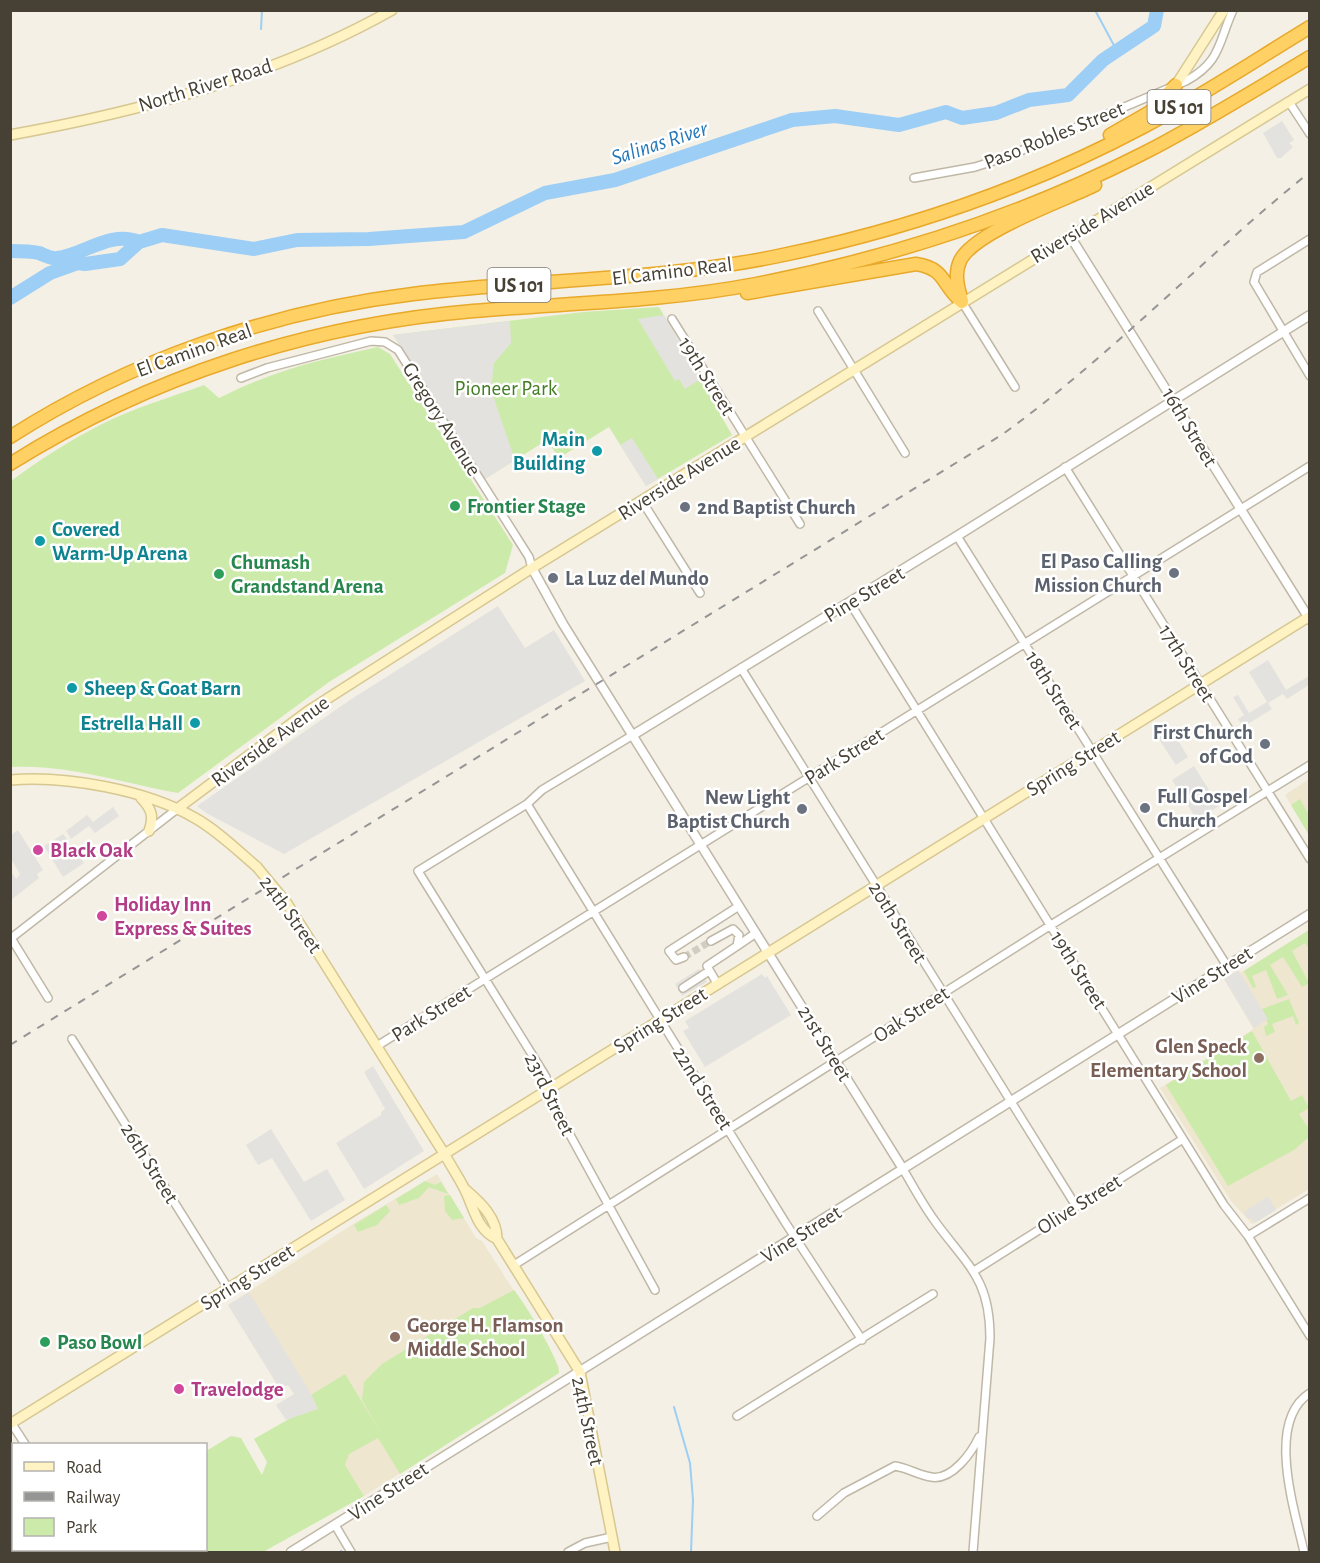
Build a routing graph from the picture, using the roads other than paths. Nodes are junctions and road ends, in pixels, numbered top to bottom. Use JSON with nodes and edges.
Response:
{"nodes":[{"id":1,"x":392,"y":10,"type":"edge"},
{"id":2,"x":1224,"y":10,"type":"edge"},
{"id":3,"x":1233,"y":10,"type":"edge"},
{"id":4,"x":1310,"y":27,"type":"edge"},
{"id":5,"x":1310,"y":57,"type":"edge"},
{"id":6,"x":1192,"y":61,"type":"junction"},
{"id":7,"x":1176,"y":85,"type":"junction"},
{"id":8,"x":1310,"y":89,"type":"edge"},
{"id":9,"x":1156,"y":92,"type":"junction"},
{"id":10,"x":1289,"y":102,"type":"junction"},
{"id":11,"x":1310,"y":134,"type":"edge"},
{"id":12,"x":10,"y":135,"type":"edge"},
{"id":13,"x":1144,"y":154,"type":"junction"},
{"id":14,"x":1042,"y":176,"type":"junction"},
{"id":15,"x":914,"y":178,"type":"dead end"},
{"id":16,"x":1070,"y":236,"type":"junction"},
{"id":17,"x":1310,"y":239,"type":"edge"},
{"id":18,"x":609,"y":302,"type":"junction"},
{"id":19,"x":962,"y":302,"type":"junction"},
{"id":20,"x":818,"y":311,"type":"dead end"},
{"id":21,"x":1310,"y":315,"type":"edge"},
{"id":22,"x":672,"y":319,"type":"dead end"},
{"id":23,"x":1283,"y":332,"type":"junction"},
{"id":24,"x":854,"y":370,"type":"junction"},
{"id":25,"x":1310,"y":376,"type":"edge"},
{"id":26,"x":241,"y":378,"type":"dead end"},
{"id":27,"x":1015,"y":387,"type":"dead end"},
{"id":28,"x":1174,"y":400,"type":"junction"},
{"id":29,"x":10,"y":437,"type":"edge"},
{"id":30,"x":745,"y":438,"type":"junction"},
{"id":31,"x":905,"y":453,"type":"dead end"},
{"id":32,"x":10,"y":464,"type":"edge"},
{"id":33,"x":1310,"y":466,"type":"edge"},
{"id":34,"x":1065,"y":467,"type":"junction"},
{"id":35,"x":642,"y":501,"type":"junction"},
{"id":36,"x":1240,"y":508,"type":"junction"},
{"id":37,"x":800,"y":524,"type":"dead end"},
{"id":38,"x":957,"y":536,"type":"junction"},
{"id":39,"x":532,"y":568,"type":"junction"},
{"id":40,"x":1132,"y":575,"type":"junction"},
{"id":41,"x":700,"y":593,"type":"dead end"},
{"id":42,"x":850,"y":603,"type":"junction"},
{"id":43,"x":1309,"y":618,"type":"edge"},
{"id":44,"x":1024,"y":642,"type":"junction"},
{"id":45,"x":741,"y":668,"type":"junction"},
{"id":46,"x":1199,"y":683,"type":"junction"},
{"id":47,"x":917,"y":710,"type":"junction"},
{"id":48,"x":633,"y":735,"type":"junction"},
{"id":49,"x":1093,"y":752,"type":"junction"},
{"id":50,"x":1310,"y":765,"type":"edge"},
{"id":51,"x":809,"y":778,"type":"junction"},
{"id":52,"x":10,"y":780,"type":"edge"},
{"id":53,"x":1268,"y":791,"type":"junction"},
{"id":54,"x":139,"y":797,"type":"junction"},
{"id":55,"x":527,"y":804,"type":"junction"},
{"id":56,"x":177,"y":809,"type":"junction"},
{"id":57,"x":985,"y":818,"type":"junction"},
{"id":58,"x":149,"y":831,"type":"junction"},
{"id":59,"x":700,"y":844,"type":"junction"},
{"id":60,"x":1159,"y":858,"type":"junction"},
{"id":61,"x":1310,"y":859,"type":"edge"},
{"id":62,"x":418,"y":871,"type":"joint"},
{"id":63,"x":875,"y":886,"type":"junction"},
{"id":64,"x":739,"y":906,"type":"junction"},
{"id":65,"x":593,"y":912,"type":"junction"},
{"id":66,"x":1310,"y":914,"type":"edge"},
{"id":67,"x":1051,"y":925,"type":"junction"},
{"id":68,"x":756,"y":933,"type":"junction"},
{"id":69,"x":11,"y":938,"type":"edge"},
{"id":70,"x":711,"y":941,"type":"tunnel mouth"},
{"id":71,"x":737,"y":946,"type":"junction"},
{"id":72,"x":769,"y":953,"type":"junction"},
{"id":73,"x":684,"y":957,"type":"dead end"},
{"id":74,"x":1227,"y":966,"type":"junction"},
{"id":75,"x":709,"y":971,"type":"junction"},
{"id":76,"x":485,"y":980,"type":"junction"},
{"id":77,"x":717,"y":985,"type":"junction"},
{"id":78,"x":682,"y":988,"type":"dead end"},
{"id":79,"x":942,"y":993,"type":"junction"},
{"id":80,"x":48,"y":998,"type":"dead end"},
{"id":81,"x":660,"y":1020,"type":"junction"},
{"id":82,"x":1118,"y":1034,"type":"junction"},
{"id":83,"x":72,"y":1039,"type":"dead end"},
{"id":84,"x":378,"y":1046,"type":"junction"},
{"id":85,"x":836,"y":1061,"type":"junction"},
{"id":86,"x":550,"y":1089,"type":"junction"},
{"id":87,"x":1010,"y":1100,"type":"junction"},
{"id":88,"x":728,"y":1128,"type":"junction"},
{"id":89,"x":1183,"y":1139,"type":"junction"},
{"id":90,"x":445,"y":1155,"type":"junction"},
{"id":91,"x":903,"y":1169,"type":"junction"},
{"id":92,"x":1310,"y":1198,"type":"edge"},
{"id":93,"x":608,"y":1204,"type":"junction"},
{"id":94,"x":1076,"y":1206,"type":"junction"},
{"id":95,"x":1248,"y":1236,"type":"junction"},
{"id":96,"x":795,"y":1238,"type":"junction"},
{"id":97,"x":514,"y":1265,"type":"junction"},
{"id":98,"x":974,"y":1271,"type":"junction"},
{"id":99,"x":228,"y":1288,"type":"junction"},
{"id":100,"x":655,"y":1290,"type":"dead end"},
{"id":101,"x":933,"y":1294,"type":"dead end"},
{"id":102,"x":1310,"y":1336,"type":"edge"},
{"id":103,"x":862,"y":1340,"type":"junction"},
{"id":104,"x":580,"y":1372,"type":"junction"},
{"id":105,"x":1310,"y":1392,"type":"edge"},
{"id":106,"x":737,"y":1416,"type":"dead end"},
{"id":107,"x":11,"y":1423,"type":"edge"},
{"id":108,"x":981,"y":1431,"type":"junction"},
{"id":109,"x":24,"y":1443,"type":"edge"},
{"id":110,"x":817,"y":1516,"type":"dead end"},
{"id":111,"x":335,"y":1525,"type":"junction"},
{"id":112,"x":612,"y":1537,"type":"junction"},
{"id":113,"x":291,"y":1552,"type":"edge"},
{"id":114,"x":351,"y":1552,"type":"edge"},
{"id":115,"x":568,"y":1552,"type":"edge"},
{"id":116,"x":615,"y":1552,"type":"edge"},
{"id":117,"x":973,"y":1552,"type":"edge"},
{"id":118,"x":1304,"y":1552,"type":"edge"}],
"edges":[{"from":1,"to":12,"type":"main road","name":"North River Road"},
{"from":2,"to":6,"type":"main road","name":"Paso Robles Street"},
{"from":3,"to":7,"type":"street","name":"Paso Robles Street"},
{"from":4,"to":14,"type":"highway","name":"El Camino Real","number":"US 101"},
{"from":5,"to":13,"type":"highway","name":"El Camino Real","number":"US 101"},
{"from":6,"to":7,"type":"main road","name":"Paso Robles Street"},
{"from":6,"to":9,"type":"street","name":"Paso Robles Street"},
{"from":7,"to":9,"type":"street","name":"Paso Robles Street"},
{"from":7,"to":14,"type":"highway"},
{"from":8,"to":10,"type":"main road","name":"Riverside Avenue"},
{"from":9,"to":15,"type":"street","name":"Paso Robles Street"},
{"from":10,"to":11,"type":"street"},
{"from":10,"to":16,"type":"main road","name":"Riverside Avenue"},
{"from":13,"to":18,"type":"highway","name":"El Camino Real","number":"US 101"},
{"from":13,"to":19,"type":"highway"},
{"from":14,"to":29,"type":"highway","name":"El Camino Real","number":"US 101"},
{"from":16,"to":19,"type":"main road","name":"Riverside Avenue"},
{"from":16,"to":28,"type":"street","name":"16th Street"},
{"from":17,"to":23,"type":"street"},
{"from":18,"to":19,"type":"highway"},
{"from":18,"to":32,"type":"highway","name":"El Camino Real","number":"US 101"},
{"from":19,"to":24,"type":"main road","name":"Riverside Avenue"},
{"from":19,"to":27,"type":"street"},
{"from":20,"to":24,"type":"street"},
{"from":21,"to":23,"type":"street","name":"Pine Street"},
{"from":22,"to":30,"type":"street","name":"19th Street"},
{"from":23,"to":25,"type":"street"},
{"from":23,"to":28,"type":"street","name":"Pine Street"},
{"from":24,"to":30,"type":"main road","name":"Riverside Avenue"},
{"from":24,"to":31,"type":"street"},
{"from":26,"to":39,"type":"street","name":"Gregory Avenue"},
{"from":28,"to":34,"type":"street","name":"Pine Street"},
{"from":28,"to":36,"type":"street","name":"16th Street"},
{"from":30,"to":35,"type":"main road","name":"Riverside Avenue"},
{"from":30,"to":37,"type":"street","name":"19th Street"},
{"from":33,"to":36,"type":"street","name":"Park Street"},
{"from":34,"to":38,"type":"street","name":"Pine Street"},
{"from":34,"to":40,"type":"street","name":"17th Street"},
{"from":35,"to":39,"type":"main road","name":"Riverside Avenue"},
{"from":35,"to":41,"type":"street"},
{"from":36,"to":40,"type":"street","name":"Park Street"},
{"from":36,"to":43,"type":"street","name":"16th Street"},
{"from":38,"to":42,"type":"street","name":"Pine Street"},
{"from":38,"to":44,"type":"street","name":"18th Street"},
{"from":39,"to":48,"type":"street","name":"21st Street"},
{"from":39,"to":56,"type":"main road","name":"Riverside Avenue"},
{"from":40,"to":44,"type":"street","name":"Park Street"},
{"from":40,"to":46,"type":"street","name":"17th Street"},
{"from":42,"to":45,"type":"street","name":"Pine Street"},
{"from":42,"to":47,"type":"street","name":"19th Street"},
{"from":43,"to":46,"type":"main road","name":"Spring Street"},
{"from":44,"to":47,"type":"street","name":"Park Street"},
{"from":44,"to":49,"type":"street","name":"18th Street"},
{"from":45,"to":48,"type":"street","name":"Pine Street"},
{"from":45,"to":51,"type":"street","name":"20th Street"},
{"from":46,"to":49,"type":"main road","name":"Spring Street"},
{"from":46,"to":53,"type":"street","name":"17th Street"},
{"from":47,"to":51,"type":"street","name":"Park Street"},
{"from":47,"to":57,"type":"street","name":"19th Street"},
{"from":48,"to":55,"type":"street","name":"Pine Street"},
{"from":48,"to":59,"type":"street","name":"21st Street"},
{"from":49,"to":57,"type":"main road","name":"Spring Street"},
{"from":49,"to":60,"type":"street","name":"18th Street"},
{"from":50,"to":53,"type":"street","name":"Oak Street"},
{"from":51,"to":59,"type":"street","name":"Park Street"},
{"from":51,"to":63,"type":"street","name":"20th Street"},
{"from":52,"to":54,"type":"main road","name":"24th Street"},
{"from":53,"to":60,"type":"street","name":"Oak Street"},
{"from":53,"to":61,"type":"street","name":"17th Street"},
{"from":54,"to":56,"type":"main road","name":"24th Street"},
{"from":54,"to":58,"type":"main road"},
{"from":55,"to":62,"type":"street","name":"Pine Street"},
{"from":55,"to":65,"type":"street","name":"22nd Street"},
{"from":56,"to":58,"type":"street","name":"Riverside Avenue"},
{"from":56,"to":84,"type":"main road","name":"24th Street","bridge":true},
{"from":57,"to":63,"type":"main road","name":"Spring Street"},
{"from":57,"to":67,"type":"street","name":"19th Street"},
{"from":58,"to":69,"type":"street","name":"Riverside Avenue"},
{"from":59,"to":64,"type":"street","name":"21st Street"},
{"from":59,"to":65,"type":"street","name":"Park Street"},
{"from":60,"to":67,"type":"street","name":"Oak Street"},
{"from":60,"to":74,"type":"street","name":"18th Street"},
{"from":62,"to":76,"type":"street","name":"23rd Street"},
{"from":63,"to":72,"type":"main road","name":"Spring Street"},
{"from":63,"to":79,"type":"street","name":"20th Street"},
{"from":64,"to":68,"type":"street","name":"21st Street"},
{"from":64,"to":73,"type":"street"},
{"from":65,"to":76,"type":"street","name":"Park Street"},
{"from":65,"to":81,"type":"street","name":"22nd Street"},
{"from":66,"to":74,"type":"street","name":"Vine Street"},
{"from":67,"to":79,"type":"street","name":"Oak Street"},
{"from":67,"to":82,"type":"street","name":"19th Street"},
{"from":68,"to":71,"type":"street"},
{"from":68,"to":72,"type":"street","name":"21st Street"},
{"from":69,"to":80,"type":"street"},
{"from":70,"to":71,"type":"street"},
{"from":71,"to":75,"type":"street"},
{"from":72,"to":77,"type":"main road","name":"Spring Street"},
{"from":72,"to":85,"type":"street","name":"21st Street"},
{"from":74,"to":82,"type":"street","name":"Vine Street"},
{"from":75,"to":77,"type":"street"},
{"from":75,"to":78,"type":"street"},
{"from":76,"to":84,"type":"street","name":"Park Street"},
{"from":76,"to":86,"type":"street","name":"23rd Street"},
{"from":77,"to":81,"type":"main road","name":"Spring Street"},
{"from":79,"to":85,"type":"street","name":"Oak Street"},
{"from":79,"to":87,"type":"street","name":"20th Street"},
{"from":81,"to":86,"type":"main road","name":"Spring Street"},
{"from":81,"to":88,"type":"street","name":"22nd Street"},
{"from":82,"to":87,"type":"street","name":"Vine Street"},
{"from":82,"to":89,"type":"street","name":"19th Street"},
{"from":83,"to":99,"type":"street","name":"26th Street"},
{"from":84,"to":90,"type":"main road","name":"24th Street"},
{"from":85,"to":88,"type":"street","name":"Oak Street"},
{"from":85,"to":91,"type":"street","name":"21st Street"},
{"from":86,"to":90,"type":"main road","name":"Spring Street"},
{"from":86,"to":93,"type":"street","name":"23rd Street"},
{"from":87,"to":91,"type":"street","name":"Vine Street"},
{"from":87,"to":94,"type":"street","name":"20th Street"},
{"from":88,"to":93,"type":"street","name":"Oak Street"},
{"from":88,"to":96,"type":"street","name":"22nd Street"},
{"from":89,"to":94,"type":"street","name":"Olive Street"},
{"from":89,"to":95,"type":"street","name":"19th Street"},
{"from":90,"to":97,"type":"main road","name":"24th Street"},
{"from":90,"to":99,"type":"main road","name":"Spring Street"},
{"from":91,"to":96,"type":"street","name":"Vine Street"},
{"from":91,"to":98,"type":"street","name":"21st Street"},
{"from":92,"to":95,"type":"street"},
{"from":93,"to":97,"type":"street","name":"Oak Street"},
{"from":93,"to":100,"type":"street","name":"23rd Street"},
{"from":94,"to":98,"type":"street","name":"Olive Street"},
{"from":95,"to":102,"type":"street","name":"19th Street"},
{"from":96,"to":103,"type":"street","name":"22nd Street"},
{"from":96,"to":104,"type":"street","name":"Vine Street"},
{"from":97,"to":104,"type":"main road","name":"24th Street"},
{"from":98,"to":108,"type":"street","name":"21st Street"},
{"from":99,"to":107,"type":"main road","name":"Spring Street"},
{"from":101,"to":103,"type":"street"},
{"from":103,"to":106,"type":"street"},
{"from":104,"to":111,"type":"street","name":"Vine Street"},
{"from":104,"to":112,"type":"main road","name":"24th Street"},
{"from":105,"to":118,"type":"street"},
{"from":107,"to":109,"type":"street"},
{"from":108,"to":110,"type":"street"},
{"from":108,"to":117,"type":"street","name":"21st Street"},
{"from":111,"to":113,"type":"street","name":"Vine Street"},
{"from":111,"to":114,"type":"street"},
{"from":112,"to":115,"type":"street"},
{"from":112,"to":116,"type":"main road","name":"24th Street"}]}
